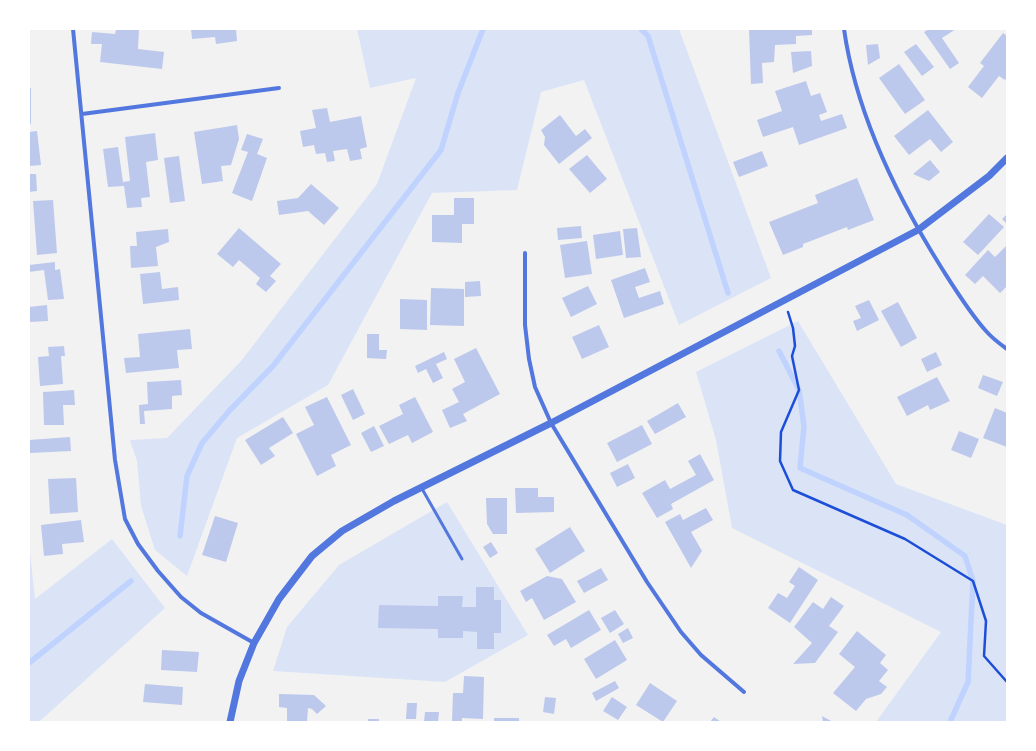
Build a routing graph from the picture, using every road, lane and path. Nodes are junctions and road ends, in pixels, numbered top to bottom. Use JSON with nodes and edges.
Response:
{"nodes":[{"id":1,"x":73,"y":29,"type":"edge"},
{"id":2,"x":844,"y":29,"type":"edge"},
{"id":3,"x":279,"y":88,"type":"dead end"},
{"id":4,"x":82,"y":114,"type":"junction"},
{"id":5,"x":1007,"y":158,"type":"edge"},
{"id":6,"x":918,"y":230,"type":"junction"},
{"id":7,"x":525,"y":253,"type":"dead end"},
{"id":8,"x":785,"y":300,"type":"junction"},
{"id":9,"x":1007,"y":349,"type":"edge"},
{"id":10,"x":551,"y":423,"type":"junction"},
{"id":11,"x":421,"y":487,"type":"junction"},
{"id":12,"x":462,"y":559,"type":"dead end"},
{"id":13,"x":254,"y":642,"type":"junction"},
{"id":14,"x":1007,"y":682,"type":"edge"},
{"id":15,"x":744,"y":692,"type":"dead end"},
{"id":16,"x":230,"y":722,"type":"edge"}],
"edges":[{"from":1,"to":4,"type":"street"},
{"from":2,"to":6,"type":"street"},
{"from":3,"to":4,"type":"street"},
{"from":4,"to":13,"type":"street"},
{"from":5,"to":6,"type":"street"},
{"from":6,"to":8,"type":"street"},
{"from":6,"to":9,"type":"street"},
{"from":7,"to":10,"type":"street"},
{"from":8,"to":10,"type":"street"},
{"from":8,"to":14,"type":"path"},
{"from":10,"to":11,"type":"street"},
{"from":10,"to":15,"type":"street"},
{"from":11,"to":12,"type":"lane"},
{"from":11,"to":13,"type":"street"},
{"from":13,"to":16,"type":"street"}]}
